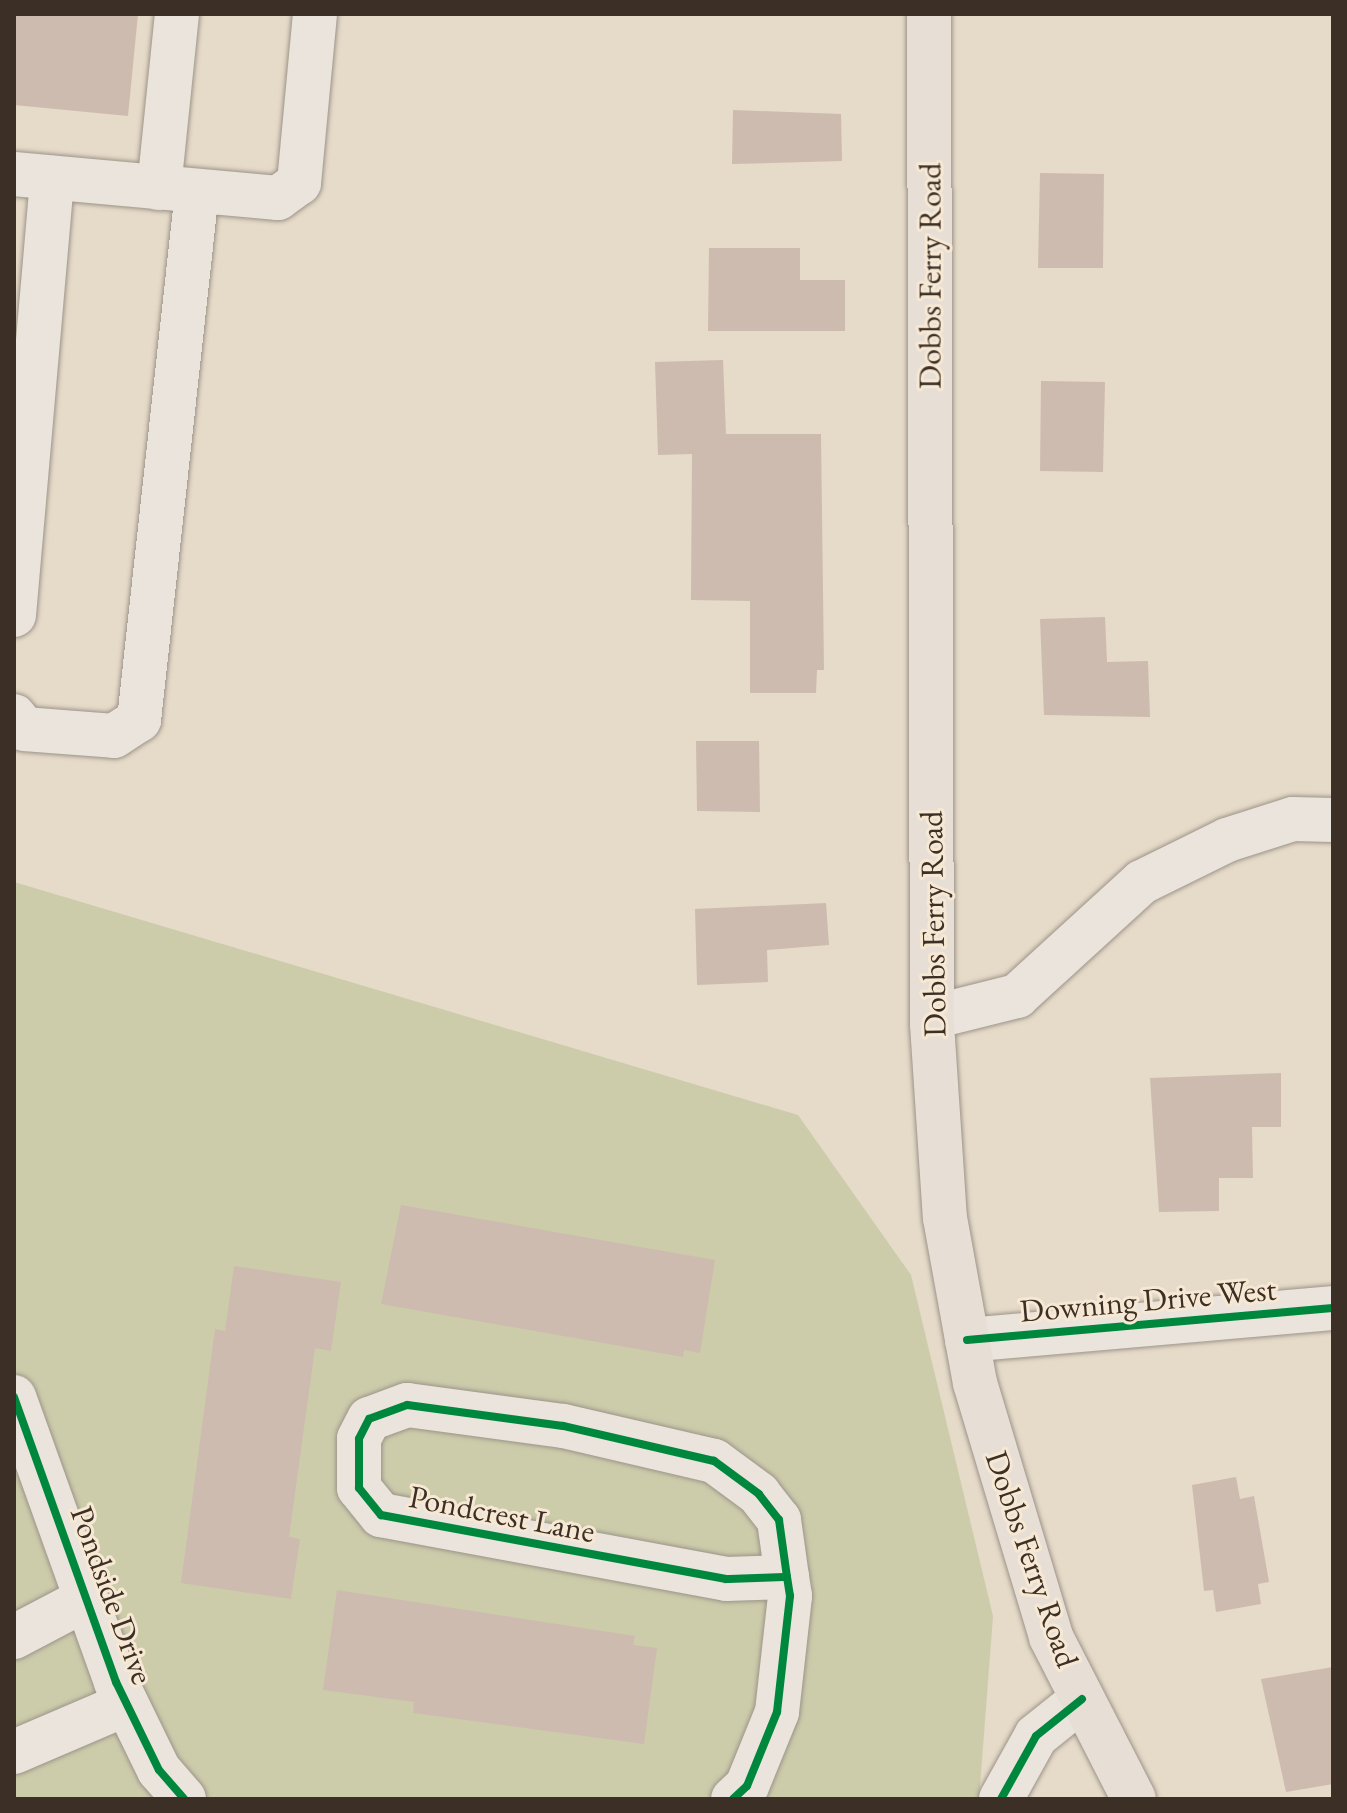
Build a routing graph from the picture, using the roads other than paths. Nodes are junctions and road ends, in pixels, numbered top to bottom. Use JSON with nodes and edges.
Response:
{"nodes":[{"id":1,"x":177,"y":14,"type":"edge"},
{"id":2,"x":315,"y":14,"type":"edge"},
{"id":3,"x":929,"y":14,"type":"edge"},
{"id":4,"x":33,"y":176,"type":"edge"},
{"id":5,"x":178,"y":189,"type":"junction"},
{"id":6,"x":14,"y":615,"type":"edge"},
{"id":7,"x":14,"y":716,"type":"edge"},
{"id":8,"x":1333,"y":820,"type":"edge"},
{"id":9,"x":933,"y":1017,"type":"junction"},
{"id":10,"x":1333,"y":1308,"type":"edge"},
{"id":11,"x":967,"y":1340,"type":"junction"},
{"id":12,"x":14,"y":1397,"type":"edge"},
{"id":13,"x":787,"y":1577,"type":"junction"},
{"id":14,"x":86,"y":1599,"type":"junction"},
{"id":15,"x":14,"y":1637,"type":"edge"},
{"id":16,"x":1082,"y":1699,"type":"junction"},
{"id":17,"x":126,"y":1704,"type":"junction"},
{"id":18,"x":14,"y":1752,"type":"edge"},
{"id":19,"x":184,"y":1799,"type":"edge"},
{"id":20,"x":733,"y":1799,"type":"edge"},
{"id":21,"x":1001,"y":1799,"type":"edge"},
{"id":22,"x":1134,"y":1799,"type":"edge"}],
"edges":[{"from":1,"to":5,"type":"street"},
{"from":2,"to":5,"type":"street"},
{"from":3,"to":9,"type":"main road","name":"Dobbs Ferry Road"},
{"from":4,"to":5,"type":"street"},
{"from":4,"to":6,"type":"street"},
{"from":5,"to":7,"type":"street"},
{"from":8,"to":9,"type":"street"},
{"from":9,"to":11,"type":"main road","name":"Dobbs Ferry Road"},
{"from":10,"to":11,"type":"street","name":"Downing Drive West"},
{"from":11,"to":16,"type":"main road","name":"Dobbs Ferry Road"},
{"from":12,"to":14,"type":"street","name":"Pondside Drive"},
{"from":13,"to":13,"type":"street","name":"Pondcrest Lane"},
{"from":13,"to":20,"type":"street","name":"Pondcrest Lane"},
{"from":14,"to":15,"type":"street"},
{"from":14,"to":17,"type":"street","name":"Pondside Drive"},
{"from":16,"to":21,"type":"street"},
{"from":16,"to":22,"type":"main road","name":"Dobbs Ferry Road"},
{"from":17,"to":18,"type":"street"},
{"from":17,"to":19,"type":"street","name":"Pondside Drive"}]}
